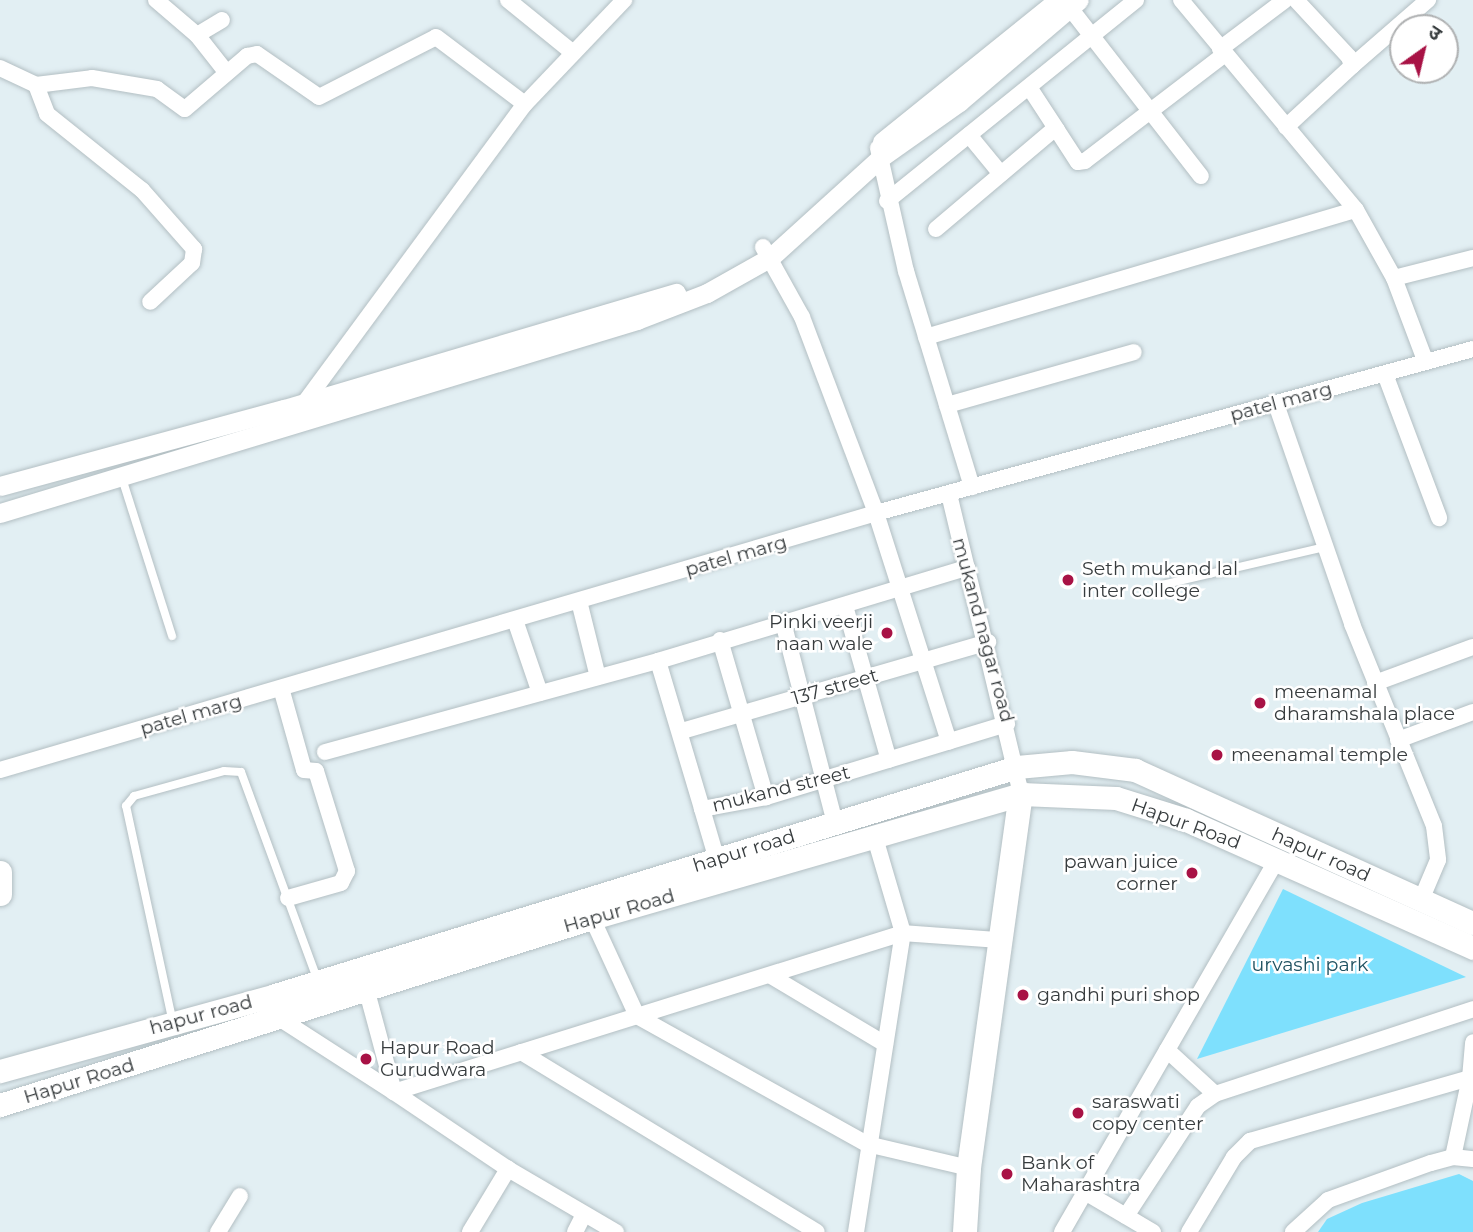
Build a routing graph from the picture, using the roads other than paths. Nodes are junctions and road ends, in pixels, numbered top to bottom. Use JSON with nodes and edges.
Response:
{"nodes":[{"id":1,"x":156,"y":0,"type":"edge"},
{"id":2,"x":508,"y":0,"type":"edge"},
{"id":3,"x":624,"y":0,"type":"edge"},
{"id":4,"x":1136,"y":0,"type":"edge"},
{"id":5,"x":1181,"y":0,"type":"edge"},
{"id":6,"x":1285,"y":0,"type":"edge"},
{"id":7,"x":1296,"y":0,"type":"edge"},
{"id":8,"x":1428,"y":0,"type":"edge"},
{"id":9,"x":1069,"y":3,"type":"edge"},
{"id":10,"x":222,"y":20,"type":"dead end"},
{"id":11,"x":197,"y":35,"type":"junction"},
{"id":12,"x":1092,"y":36,"type":"junction"},
{"id":13,"x":572,"y":52,"type":"junction"},
{"id":14,"x":1222,"y":52,"type":"junction"},
{"id":15,"x":1352,"y":66,"type":"junction"},
{"id":16,"x":0,"y":68,"type":"edge"},
{"id":17,"x":227,"y":73,"type":"junction"},
{"id":18,"x":36,"y":85,"type":"junction"},
{"id":19,"x":1029,"y":87,"type":"junction"},
{"id":20,"x":525,"y":104,"type":"junction"},
{"id":21,"x":1153,"y":109,"type":"junction"},
{"id":22,"x":1286,"y":127,"type":"junction"},
{"id":23,"x":1057,"y":130,"type":"junction"},
{"id":24,"x":969,"y":135,"type":"junction"},
{"id":25,"x":878,"y":152,"type":"junction"},
{"id":26,"x":1001,"y":174,"type":"junction"},
{"id":27,"x":1201,"y":176,"type":"dead end"},
{"id":28,"x":887,"y":201,"type":"junction"},
{"id":29,"x":1356,"y":210,"type":"junction"},
{"id":30,"x":936,"y":229,"type":"dead end"},
{"id":31,"x":767,"y":252,"type":"junction"},
{"id":32,"x":1473,"y":258,"type":"edge"},
{"id":33,"x":1394,"y":278,"type":"junction"},
{"id":34,"x":150,"y":302,"type":"dead end"},
{"id":35,"x":926,"y":337,"type":"junction"},
{"id":36,"x":1473,"y":349,"type":"edge"},
{"id":37,"x":1134,"y":352,"type":"dead end"},
{"id":38,"x":1425,"y":360,"type":"junction"},
{"id":39,"x":1385,"y":374,"type":"junction"},
{"id":40,"x":305,"y":402,"type":"junction"},
{"id":41,"x":1276,"y":404,"type":"junction"},
{"id":42,"x":947,"y":405,"type":"junction"},
{"id":43,"x":286,"y":417,"type":"junction"},
{"id":44,"x":121,"y":475,"type":"junction"},
{"id":45,"x":0,"y":485,"type":"edge"},
{"id":46,"x":972,"y":487,"type":"junction"},
{"id":47,"x":949,"y":494,"type":"junction"},
{"id":48,"x":0,"y":513,"type":"edge"},
{"id":49,"x":876,"y":513,"type":"junction"},
{"id":50,"x":1439,"y":518,"type":"dead end"},
{"id":51,"x":1325,"y":547,"type":"junction"},
{"id":52,"x":967,"y":568,"type":"junction"},
{"id":53,"x":1166,"y":584,"type":"dead end"},
{"id":54,"x":904,"y":589,"type":"junction"},
{"id":55,"x":579,"y":601,"type":"junction"},
{"id":56,"x":845,"y":606,"type":"junction"},
{"id":57,"x":515,"y":620,"type":"junction"},
{"id":58,"x":783,"y":622,"type":"junction"},
{"id":59,"x":172,"y":636,"type":"dead end"},
{"id":60,"x":720,"y":640,"type":"junction"},
{"id":61,"x":988,"y":642,"type":"junction"},
{"id":62,"x":1473,"y":646,"type":"edge"},
{"id":63,"x":658,"y":661,"type":"junction"},
{"id":64,"x":922,"y":663,"type":"junction"},
{"id":65,"x":598,"y":677,"type":"junction"},
{"id":66,"x":863,"y":678,"type":"junction"},
{"id":67,"x":1375,"y":683,"type":"junction"},
{"id":68,"x":281,"y":688,"type":"junction"},
{"id":69,"x":540,"y":694,"type":"junction"},
{"id":70,"x":803,"y":696,"type":"junction"},
{"id":71,"x":1473,"y":712,"type":"edge"},
{"id":72,"x":742,"y":714,"type":"junction"},
{"id":73,"x":1007,"y":724,"type":"junction"},
{"id":74,"x":682,"y":731,"type":"junction"},
{"id":75,"x":1398,"y":740,"type":"junction"},
{"id":76,"x":949,"y":742,"type":"junction"},
{"id":77,"x":325,"y":752,"type":"dead end"},
{"id":78,"x":889,"y":760,"type":"junction"},
{"id":79,"x":1017,"y":767,"type":"junction"},
{"id":80,"x":0,"y":770,"type":"edge"},
{"id":81,"x":826,"y":779,"type":"junction"},
{"id":82,"x":1021,"y":794,"type":"junction"},
{"id":83,"x":766,"y":797,"type":"junction"},
{"id":84,"x":702,"y":809,"type":"junction"},
{"id":85,"x":835,"y":823,"type":"junction"},
{"id":86,"x":875,"y":838,"type":"junction"},
{"id":87,"x":1277,"y":859,"type":"junction"},
{"id":88,"x":717,"y":860,"type":"junction"},
{"id":89,"x":0,"y":872,"type":"edge"},
{"id":90,"x":0,"y":894,"type":"edge"},
{"id":91,"x":288,"y":898,"type":"junction"},
{"id":92,"x":1420,"y":900,"type":"junction"},
{"id":93,"x":592,"y":918,"type":"junction"},
{"id":94,"x":1473,"y":923,"type":"edge"},
{"id":95,"x":903,"y":933,"type":"junction"},
{"id":96,"x":999,"y":940,"type":"junction"},
{"id":97,"x":1473,"y":948,"type":"edge"},
{"id":98,"x":771,"y":976,"type":"junction"},
{"id":99,"x":318,"y":982,"type":"junction"},
{"id":100,"x":366,"y":988,"type":"junction"},
{"id":101,"x":1473,"y":1009,"type":"edge"},
{"id":102,"x":637,"y":1016,"type":"junction"},
{"id":103,"x":279,"y":1018,"type":"junction"},
{"id":104,"x":173,"y":1023,"type":"junction"},
{"id":105,"x":1473,"y":1042,"type":"edge"},
{"id":106,"x":885,"y":1044,"type":"junction"},
{"id":107,"x":1167,"y":1050,"type":"junction"},
{"id":108,"x":521,"y":1052,"type":"junction"},
{"id":109,"x":0,"y":1071,"type":"edge"},
{"id":110,"x":1471,"y":1079,"type":"edge"},
{"id":111,"x":394,"y":1092,"type":"junction"},
{"id":112,"x":1215,"y":1094,"type":"junction"},
{"id":113,"x":0,"y":1105,"type":"edge"},
{"id":114,"x":867,"y":1144,"type":"junction"},
{"id":115,"x":1453,"y":1157,"type":"junction"},
{"id":116,"x":1473,"y":1159,"type":"edge"},
{"id":117,"x":969,"y":1168,"type":"junction"},
{"id":118,"x":508,"y":1169,"type":"junction"},
{"id":119,"x":1085,"y":1192,"type":"junction"},
{"id":120,"x":240,"y":1196,"type":"dead end"},
{"id":121,"x":584,"y":1214,"type":"junction"},
{"id":122,"x":1126,"y":1216,"type":"junction"},
{"id":123,"x":218,"y":1232,"type":"edge"},
{"id":124,"x":470,"y":1232,"type":"edge"},
{"id":125,"x":575,"y":1232,"type":"edge"},
{"id":126,"x":616,"y":1232,"type":"edge"},
{"id":127,"x":817,"y":1232,"type":"edge"},
{"id":128,"x":856,"y":1232,"type":"edge"},
{"id":129,"x":965,"y":1232,"type":"edge"},
{"id":130,"x":1062,"y":1232,"type":"edge"},
{"id":131,"x":1153,"y":1232,"type":"edge"},
{"id":132,"x":1189,"y":1232,"type":"edge"},
{"id":133,"x":1293,"y":1232,"type":"edge"}],
"edges":[{"from":1,"to":11,"type":"street"},
{"from":2,"to":13,"type":"street"},
{"from":3,"to":13,"type":"street"},
{"from":4,"to":12,"type":"street"},
{"from":5,"to":14,"type":"street"},
{"from":6,"to":14,"type":"street"},
{"from":7,"to":15,"type":"street"},
{"from":8,"to":15,"type":"street"},
{"from":9,"to":12,"type":"street"},
{"from":9,"to":25,"type":"street"},
{"from":10,"to":11,"type":"street"},
{"from":11,"to":17,"type":"street"},
{"from":12,"to":19,"type":"street"},
{"from":12,"to":21,"type":"street"},
{"from":13,"to":20,"type":"street"},
{"from":14,"to":21,"type":"street"},
{"from":14,"to":22,"type":"street"},
{"from":15,"to":22,"type":"street"},
{"from":16,"to":18,"type":"street"},
{"from":17,"to":18,"type":"street"},
{"from":17,"to":20,"type":"street"},
{"from":18,"to":34,"type":"street"},
{"from":19,"to":23,"type":"street"},
{"from":19,"to":24,"type":"street"},
{"from":20,"to":40,"type":"street"},
{"from":21,"to":23,"type":"street"},
{"from":21,"to":27,"type":"street"},
{"from":22,"to":29,"type":"street"},
{"from":23,"to":26,"type":"street"},
{"from":24,"to":26,"type":"street"},
{"from":24,"to":28,"type":"street"},
{"from":25,"to":28,"type":"street"},
{"from":25,"to":31,"type":"street"},
{"from":26,"to":30,"type":"street"},
{"from":28,"to":35,"type":"street"},
{"from":29,"to":33,"type":"street"},
{"from":29,"to":35,"type":"street"},
{"from":31,"to":40,"type":"street"},
{"from":31,"to":43,"type":"street"},
{"from":31,"to":49,"type":"street"},
{"from":32,"to":33,"type":"street"},
{"from":33,"to":38,"type":"street"},
{"from":35,"to":42,"type":"street"},
{"from":36,"to":38,"type":"street","name":"patel marg"},
{"from":37,"to":42,"type":"street"},
{"from":38,"to":39,"type":"street","name":"patel marg"},
{"from":39,"to":41,"type":"street","name":"patel marg"},
{"from":39,"to":50,"type":"street"},
{"from":40,"to":43,"type":"street"},
{"from":41,"to":46,"type":"street","name":"patel marg"},
{"from":41,"to":51,"type":"street"},
{"from":42,"to":46,"type":"street"},
{"from":43,"to":44,"type":"street"},
{"from":43,"to":45,"type":"street"},
{"from":44,"to":48,"type":"street"},
{"from":44,"to":59,"type":"lane"},
{"from":46,"to":47,"type":"street","name":"patel marg"},
{"from":47,"to":49,"type":"street","name":"patel marg"},
{"from":47,"to":52,"type":"street","name":"mukand nagar road"},
{"from":49,"to":54,"type":"street"},
{"from":49,"to":55,"type":"street","name":"patel marg"},
{"from":51,"to":53,"type":"lane"},
{"from":51,"to":67,"type":"street"},
{"from":52,"to":54,"type":"street"},
{"from":52,"to":61,"type":"street","name":"mukand nagar road"},
{"from":54,"to":56,"type":"street"},
{"from":54,"to":64,"type":"street"},
{"from":55,"to":57,"type":"street","name":"patel marg"},
{"from":55,"to":65,"type":"street"},
{"from":56,"to":58,"type":"street"},
{"from":56,"to":66,"type":"street"},
{"from":57,"to":68,"type":"street","name":"patel marg"},
{"from":57,"to":69,"type":"street"},
{"from":58,"to":60,"type":"street"},
{"from":58,"to":70,"type":"street"},
{"from":60,"to":63,"type":"street"},
{"from":60,"to":72,"type":"street"},
{"from":61,"to":64,"type":"street","name":"137 street"},
{"from":61,"to":73,"type":"street","name":"mukand nagar road"},
{"from":62,"to":67,"type":"street"},
{"from":63,"to":65,"type":"street"},
{"from":63,"to":74,"type":"street","name":"mukand street"},
{"from":64,"to":66,"type":"street","name":"137 street"},
{"from":64,"to":76,"type":"street"},
{"from":65,"to":69,"type":"street"},
{"from":66,"to":70,"type":"street","name":"137 street"},
{"from":66,"to":78,"type":"street"},
{"from":67,"to":75,"type":"street"},
{"from":68,"to":80,"type":"street","name":"patel marg"},
{"from":68,"to":91,"type":"street"},
{"from":69,"to":77,"type":"street"},
{"from":70,"to":72,"type":"street","name":"137 street"},
{"from":70,"to":81,"type":"street"},
{"from":71,"to":75,"type":"street"},
{"from":72,"to":74,"type":"street","name":"137 street"},
{"from":72,"to":83,"type":"street"},
{"from":73,"to":76,"type":"street","name":"mukand street"},
{"from":73,"to":79,"type":"street","name":"mukand nagar road"},
{"from":74,"to":84,"type":"street","name":"mukand street"},
{"from":75,"to":92,"type":"street"},
{"from":76,"to":78,"type":"street","name":"mukand street"},
{"from":78,"to":81,"type":"street","name":"mukand street"},
{"from":79,"to":82,"type":"street","name":"mukand nagar road"},
{"from":79,"to":85,"type":"main road","name":"hapur road"},
{"from":79,"to":92,"type":"main road","name":"hapur road"},
{"from":81,"to":83,"type":"street","name":"mukand street"},
{"from":81,"to":85,"type":"street"},
{"from":82,"to":86,"type":"main road","name":"Hapur Road"},
{"from":82,"to":87,"type":"main road","name":"Hapur Road"},
{"from":82,"to":96,"type":"main road"},
{"from":83,"to":84,"type":"street","name":"mukand street"},
{"from":84,"to":88,"type":"street"},
{"from":85,"to":88,"type":"main road","name":"hapur road"},
{"from":86,"to":93,"type":"main road","name":"Hapur Road"},
{"from":86,"to":95,"type":"street"},
{"from":87,"to":97,"type":"main road","name":"Hapur Road"},
{"from":87,"to":107,"type":"street"},
{"from":88,"to":99,"type":"main road","name":"hapur road"},
{"from":89,"to":90,"type":"main road"},
{"from":91,"to":99,"type":"lane"},
{"from":91,"to":104,"type":"lane"},
{"from":92,"to":94,"type":"main road","name":"hapur road"},
{"from":93,"to":100,"type":"main road","name":"Hapur Road"},
{"from":93,"to":102,"type":"street"},
{"from":95,"to":96,"type":"street"},
{"from":95,"to":98,"type":"street"},
{"from":95,"to":106,"type":"street"},
{"from":96,"to":117,"type":"main road"},
{"from":98,"to":102,"type":"street"},
{"from":98,"to":106,"type":"street"},
{"from":99,"to":104,"type":"main road","name":"hapur road"},
{"from":100,"to":103,"type":"main road","name":"Hapur Road"},
{"from":100,"to":111,"type":"street"},
{"from":101,"to":112,"type":"street"},
{"from":102,"to":108,"type":"street"},
{"from":102,"to":114,"type":"street"},
{"from":103,"to":111,"type":"street"},
{"from":103,"to":113,"type":"main road","name":"Hapur Road"},
{"from":104,"to":109,"type":"main road","name":"hapur road"},
{"from":105,"to":110,"type":"street"},
{"from":106,"to":114,"type":"street"},
{"from":107,"to":112,"type":"street"},
{"from":107,"to":119,"type":"street"},
{"from":108,"to":111,"type":"street"},
{"from":108,"to":127,"type":"street"},
{"from":110,"to":115,"type":"street"},
{"from":110,"to":132,"type":"street"},
{"from":111,"to":118,"type":"street"},
{"from":112,"to":122,"type":"street"},
{"from":114,"to":117,"type":"street"},
{"from":114,"to":128,"type":"street"},
{"from":115,"to":116,"type":"street"},
{"from":115,"to":133,"type":"street"},
{"from":117,"to":129,"type":"main road"},
{"from":118,"to":121,"type":"street"},
{"from":118,"to":124,"type":"street"},
{"from":119,"to":122,"type":"street"},
{"from":119,"to":130,"type":"street"},
{"from":120,"to":123,"type":"street"},
{"from":121,"to":125,"type":"street"},
{"from":121,"to":126,"type":"street"},
{"from":122,"to":131,"type":"street"}]}
